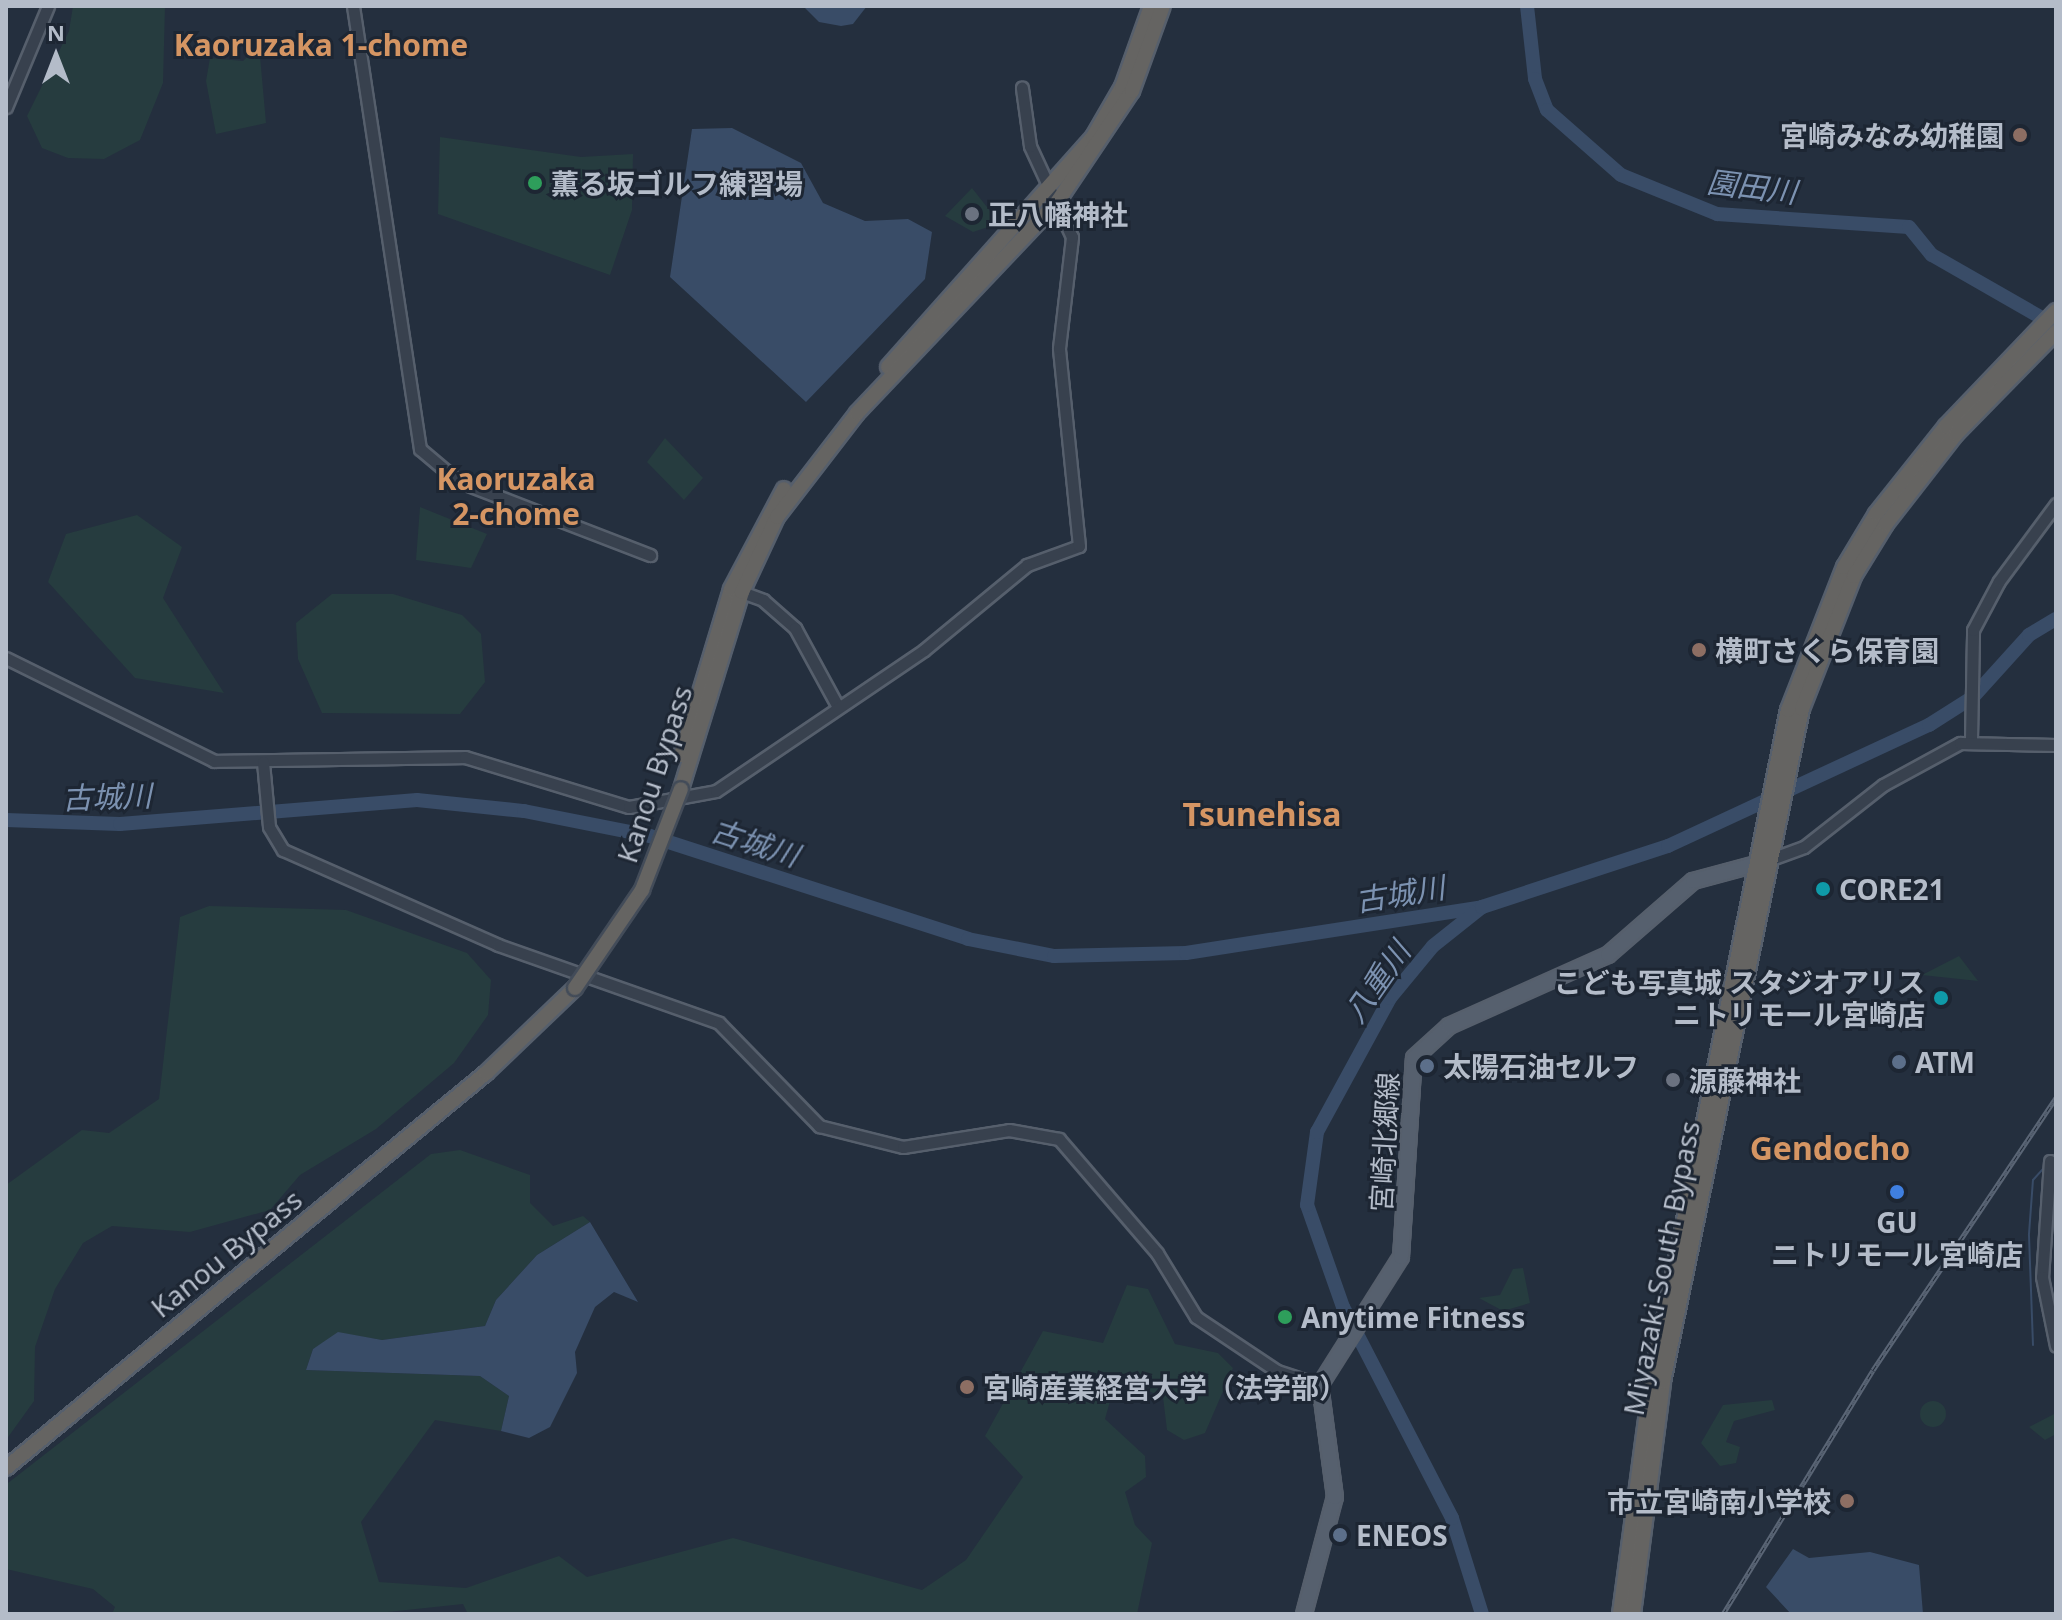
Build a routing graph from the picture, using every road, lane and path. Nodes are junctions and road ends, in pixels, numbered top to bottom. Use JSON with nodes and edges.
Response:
{"nodes":[{"id":1,"x":48,"y":6,"type":"edge"},
{"id":2,"x":353,"y":6,"type":"edge"},
{"id":3,"x":1151,"y":6,"type":"edge"},
{"id":4,"x":1163,"y":6,"type":"edge"},
{"id":5,"x":1022,"y":88,"type":"dead end"},
{"id":6,"x":6,"y":107,"type":"edge"},
{"id":7,"x":1054,"y":196,"type":"junction"},
{"id":8,"x":2056,"y":311,"type":"edge"},
{"id":9,"x":2048,"y":334,"type":"edge"},
{"id":10,"x":2056,"y":504,"type":"edge"},
{"id":11,"x":650,"y":555,"type":"dead end"},
{"id":12,"x":736,"y":590,"type":"junction"},
{"id":13,"x":6,"y":658,"type":"edge"},
{"id":14,"x":838,"y":707,"type":"junction"},
{"id":15,"x":1971,"y":736,"type":"junction"},
{"id":16,"x":2056,"y":745,"type":"edge"},
{"id":17,"x":1785,"y":755,"type":"junction"},
{"id":18,"x":263,"y":762,"type":"junction"},
{"id":19,"x":1771,"y":859,"type":"junction"},
{"id":20,"x":1755,"y":866,"type":"junction"},
{"id":21,"x":571,"y":985,"type":"junction"},
{"id":22,"x":2050,"y":1161,"type":"dead end"},
{"id":23,"x":2056,"y":1346,"type":"edge"},
{"id":24,"x":1320,"y":1385,"type":"junction"},
{"id":25,"x":6,"y":1456,"type":"edge"},
{"id":26,"x":6,"y":1468,"type":"edge"},
{"id":27,"x":1304,"y":1614,"type":"edge"},
{"id":28,"x":1620,"y":1614,"type":"edge"},
{"id":29,"x":1633,"y":1614,"type":"edge"}],
"edges":[{"from":1,"to":6,"type":"street"},
{"from":2,"to":11,"type":"street"},
{"from":3,"to":7,"type":"highway","name":"Kanou Bypass"},
{"from":4,"to":7,"type":"highway","name":"Kanou Bypass"},
{"from":5,"to":7,"type":"street"},
{"from":7,"to":12,"type":"highway","name":"Kanou Bypass"},
{"from":7,"to":14,"type":"street"},
{"from":8,"to":9,"type":"highway"},
{"from":9,"to":17,"type":"highway"},
{"from":10,"to":15,"type":"street"},
{"from":12,"to":14,"type":"street"},
{"from":12,"to":21,"type":"highway","name":"Kanou Bypass","bridge":true},
{"from":13,"to":18,"type":"street"},
{"from":14,"to":18,"type":"street"},
{"from":15,"to":16,"type":"street"},
{"from":15,"to":19,"type":"street"},
{"from":17,"to":19,"type":"highway","name":"Miyazaki-South Bypass"},
{"from":17,"to":20,"type":"highway","name":"Miyazaki-South Bypass"},
{"from":18,"to":24,"type":"street"},
{"from":19,"to":20,"type":"main road","name":"宮崎北郷線"},
{"from":19,"to":29,"type":"highway","name":"Miyazaki-South Bypass"},
{"from":20,"to":24,"type":"main road","name":"宮崎北郷線"},
{"from":20,"to":28,"type":"highway","name":"Miyazaki-South Bypass"},
{"from":21,"to":25,"type":"highway","name":"Kanou Bypass"},
{"from":21,"to":26,"type":"highway","name":"Kanou Bypass"},
{"from":22,"to":23,"type":"street"},
{"from":24,"to":27,"type":"main road"}]}
